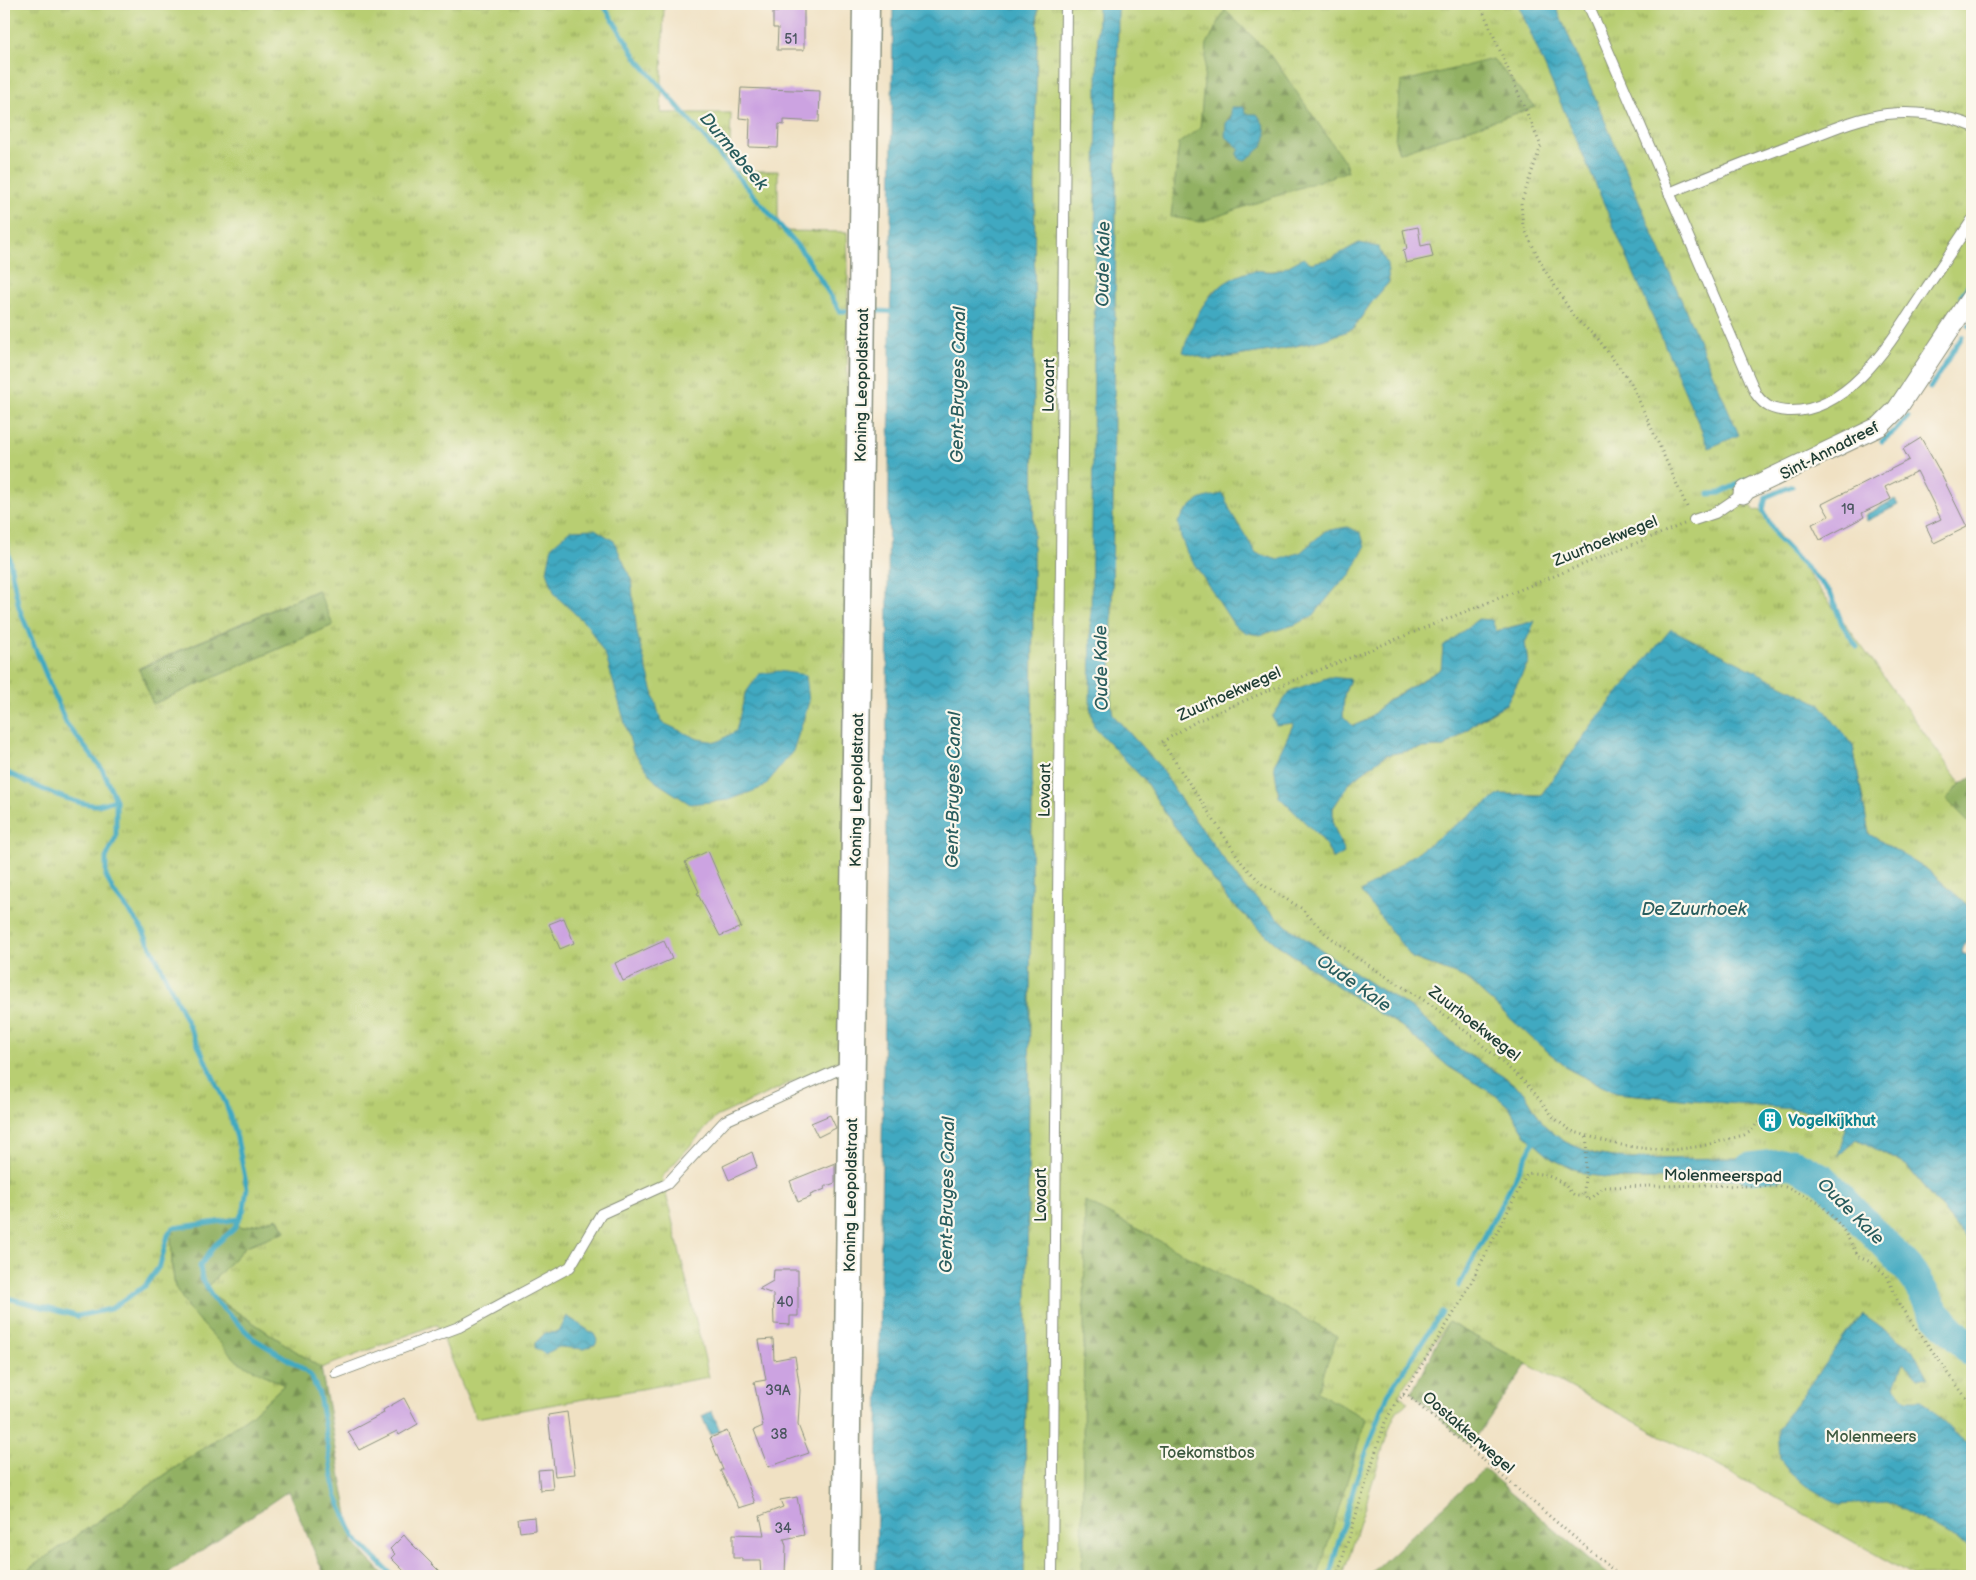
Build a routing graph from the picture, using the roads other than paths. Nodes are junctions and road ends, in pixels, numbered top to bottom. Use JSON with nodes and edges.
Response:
{"nodes":[{"id":1,"x":866,"y":4,"type":"edge"},
{"id":2,"x":1066,"y":4,"type":"edge"},
{"id":3,"x":1588,"y":4,"type":"edge"},
{"id":4,"x":1972,"y":126,"type":"edge"},
{"id":5,"x":1669,"y":193,"type":"junction"},
{"id":6,"x":1972,"y":220,"type":"edge"},
{"id":7,"x":1972,"y":296,"type":"edge"},
{"id":8,"x":1743,"y":494,"type":"joint"},
{"id":9,"x":1694,"y":520,"type":"road end"},
{"id":10,"x":852,"y":1063,"type":"junction"},
{"id":11,"x":336,"y":1373,"type":"dead end"},
{"id":12,"x":845,"y":1576,"type":"edge"},
{"id":13,"x":1052,"y":1576,"type":"edge"}],
"edges":[{"from":1,"to":10,"type":"street","name":"Koning Leopoldstraat"},
{"from":2,"to":13,"type":"lane","name":"Lovaart"},
{"from":3,"to":5,"type":"lane"},
{"from":4,"to":5,"type":"lane"},
{"from":5,"to":6,"type":"lane"},
{"from":7,"to":8,"type":"street","name":"Sint-Annadreef"},
{"from":8,"to":9,"type":"lane"},
{"from":10,"to":11,"type":"lane"},
{"from":10,"to":12,"type":"street","name":"Koning Leopoldstraat"}]}
